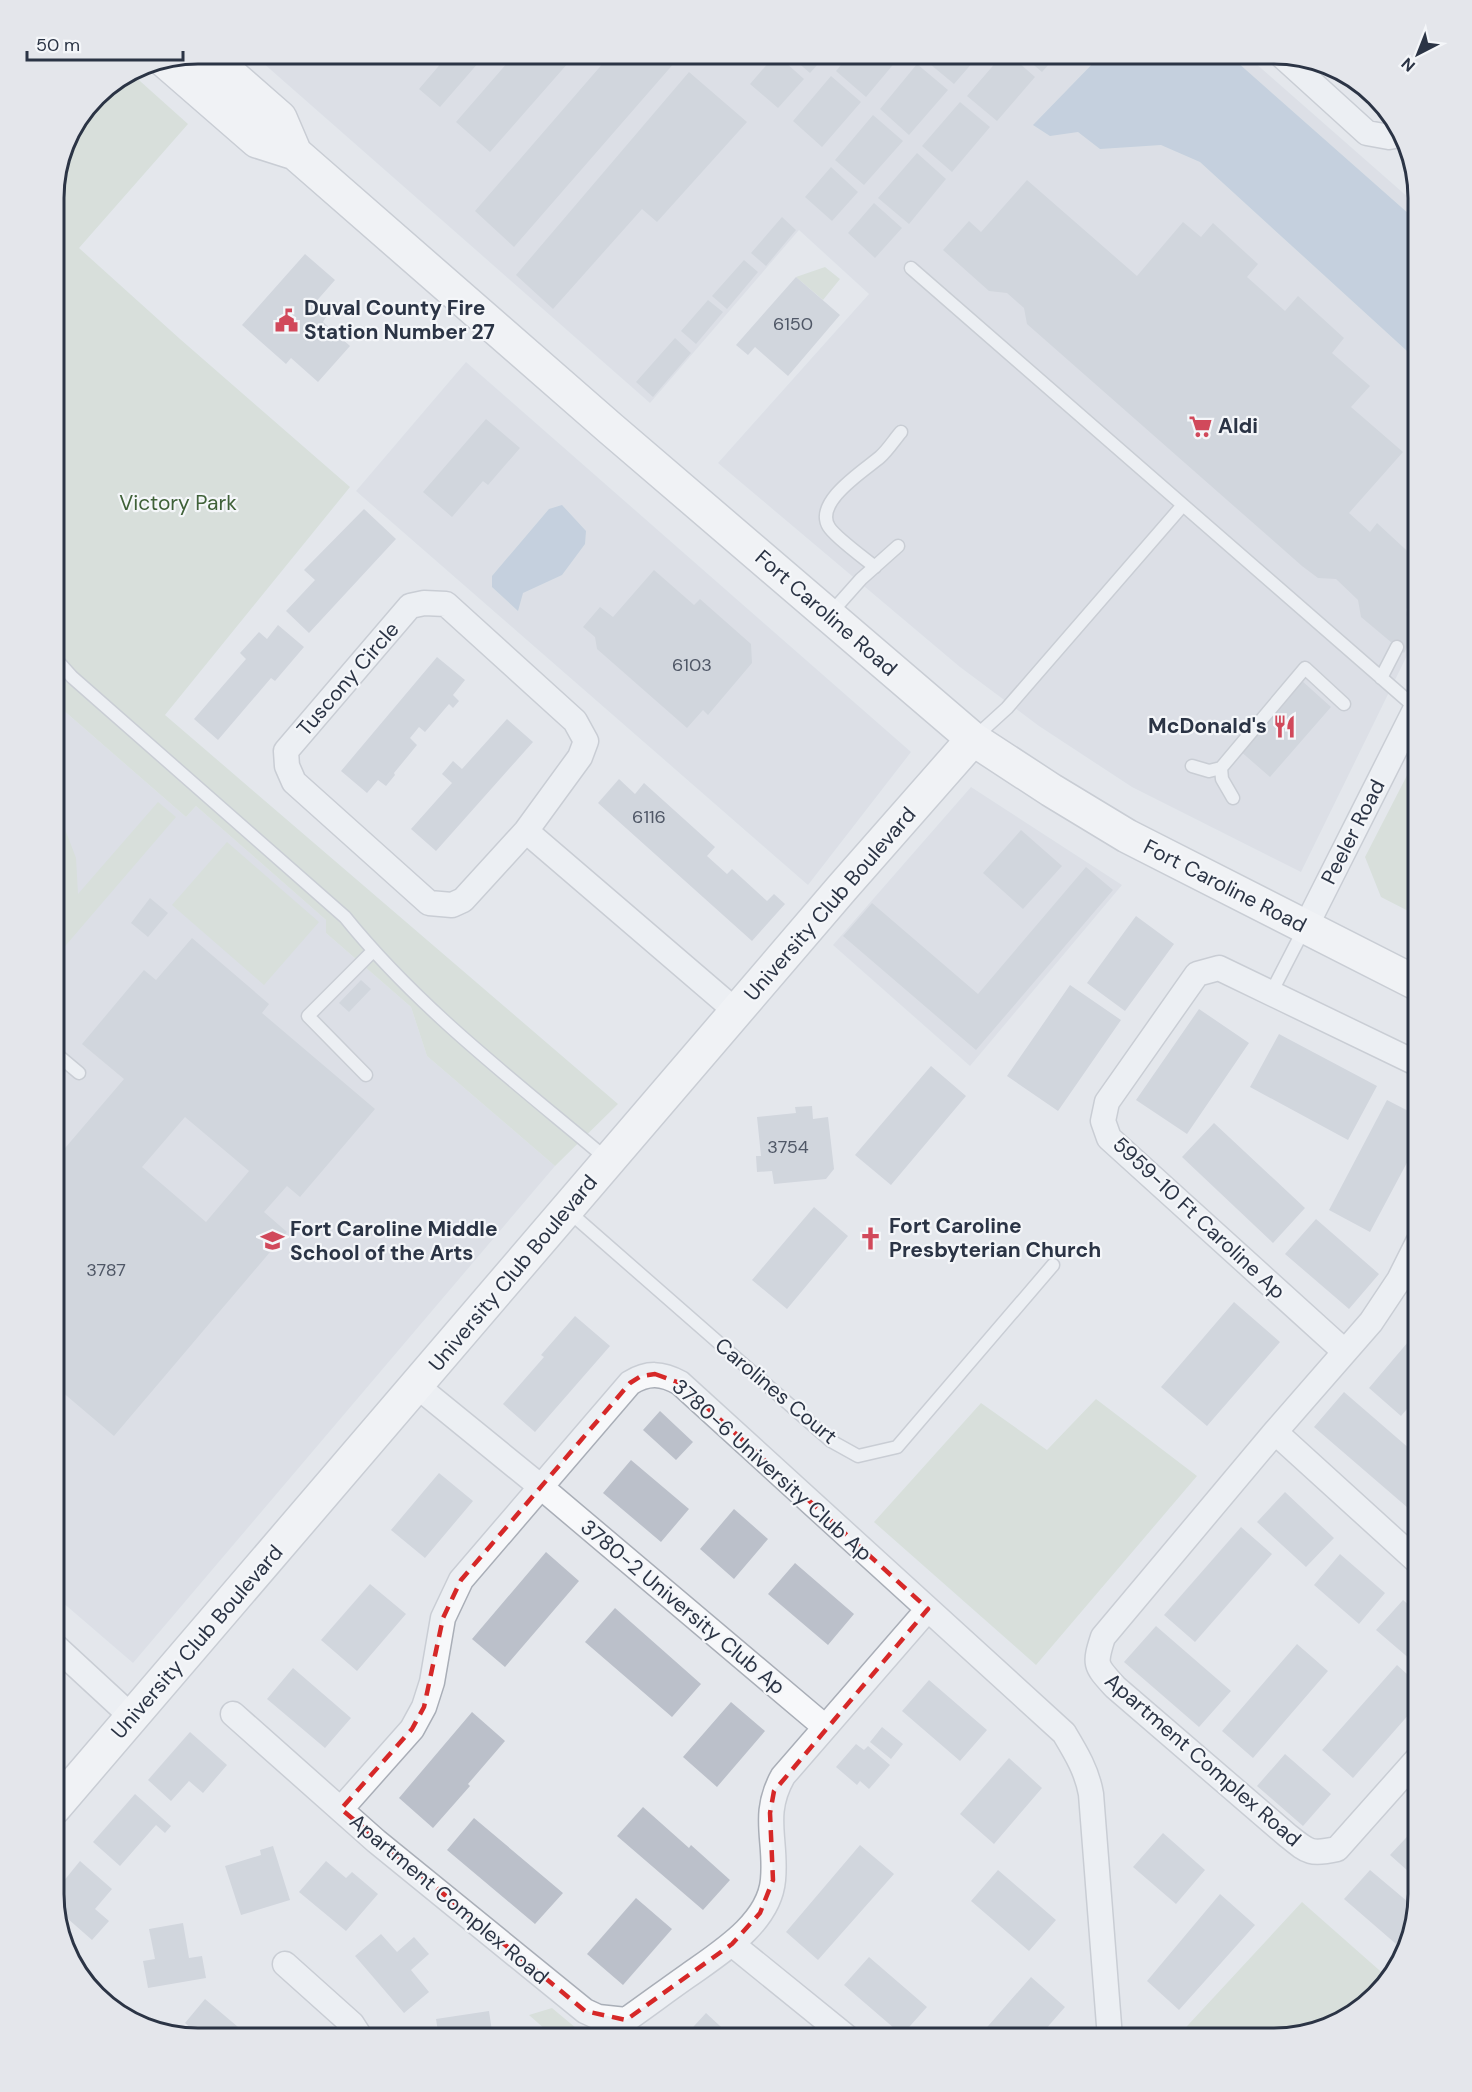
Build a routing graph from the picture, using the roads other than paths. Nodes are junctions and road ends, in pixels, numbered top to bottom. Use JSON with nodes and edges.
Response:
{"nodes":[{"id":1,"x":220,"y":65,"type":"edge"},
{"id":2,"x":1294,"y":66,"type":"edge"},
{"id":3,"x":172,"y":67,"type":"edge"},
{"id":4,"x":1392,"y":136,"type":"edge"},
{"id":5,"x":295,"y":153,"type":"junction"},
{"id":6,"x":911,"y":268,"type":"dead end"},
{"id":7,"x":901,"y":432,"type":"dead end"},
{"id":8,"x":1183,"y":505,"type":"junction"},
{"id":9,"x":898,"y":546,"type":"dead end"},
{"id":10,"x":875,"y":567,"type":"junction"},
{"id":11,"x":829,"y":616,"type":"junction"},
{"id":12,"x":1397,"y":647,"type":"dead end"},
{"id":13,"x":65,"y":669,"type":"edge"},
{"id":14,"x":1381,"y":678,"type":"junction"},
{"id":15,"x":1408,"y":699,"type":"edge"},
{"id":16,"x":1344,"y":704,"type":"dead end"},
{"id":17,"x":1408,"y":724,"type":"edge"},
{"id":18,"x":973,"y":739,"type":"junction"},
{"id":19,"x":1192,"y":766,"type":"dead end"},
{"id":20,"x":1221,"y":768,"type":"junction"},
{"id":21,"x":1233,"y":798,"type":"dead end"},
{"id":22,"x":526,"y":831,"type":"junction"},
{"id":23,"x":1305,"y":928,"type":"junction"},
{"id":24,"x":373,"y":951,"type":"junction"},
{"id":25,"x":1408,"y":979,"type":"edge"},
{"id":26,"x":1271,"y":993,"type":"junction"},
{"id":27,"x":737,"y":1012,"type":"junction"},
{"id":28,"x":1408,"y":1059,"type":"edge"},
{"id":29,"x":65,"y":1061,"type":"edge"},
{"id":30,"x":79,"y":1073,"type":"dead end"},
{"id":31,"x":366,"y":1075,"type":"dead end"},
{"id":32,"x":609,"y":1161,"type":"junction"},
{"id":33,"x":567,"y":1210,"type":"junction"},
{"id":34,"x":1408,"y":1262,"type":"edge"},
{"id":35,"x":1053,"y":1265,"type":"dead end"},
{"id":36,"x":1344,"y":1351,"type":"junction"},
{"id":37,"x":417,"y":1386,"type":"junction"},
{"id":38,"x":1275,"y":1432,"type":"junction"},
{"id":39,"x":541,"y":1487,"type":"junction"},
{"id":40,"x":1408,"y":1553,"type":"edge"},
{"id":41,"x":928,"y":1609,"type":"junction"},
{"id":42,"x":65,"y":1655,"type":"edge"},
{"id":43,"x":233,"y":1714,"type":"dead end"},
{"id":44,"x":132,"y":1717,"type":"junction"},
{"id":45,"x":825,"y":1727,"type":"junction"},
{"id":46,"x":1408,"y":1769,"type":"edge"},
{"id":47,"x":65,"y":1795,"type":"edge"},
{"id":48,"x":341,"y":1809,"type":"junction"},
{"id":49,"x":732,"y":1944,"type":"junction"},
{"id":50,"x":285,"y":1964,"type":"dead end"},
{"id":51,"x":354,"y":2027,"type":"edge"},
{"id":52,"x":835,"y":2028,"type":"edge"},
{"id":53,"x":1109,"y":2028,"type":"edge"}],
"edges":[{"from":1,"to":5,"type":"street","name":"Fort Caroline Road"},
{"from":2,"to":4,"type":"street"},
{"from":3,"to":5,"type":"street","name":"Fort Caroline Road"},
{"from":5,"to":11,"type":"street","name":"Fort Caroline Road"},
{"from":6,"to":8,"type":"lane"},
{"from":7,"to":10,"type":"lane"},
{"from":8,"to":14,"type":"lane"},
{"from":8,"to":18,"type":"lane"},
{"from":9,"to":10,"type":"lane"},
{"from":10,"to":11,"type":"lane"},
{"from":11,"to":18,"type":"street","name":"Fort Caroline Road"},
{"from":12,"to":14,"type":"lane"},
{"from":13,"to":24,"type":"lane"},
{"from":14,"to":15,"type":"lane"},
{"from":16,"to":20,"type":"lane"},
{"from":17,"to":23,"type":"street","name":"Peeler Road"},
{"from":18,"to":23,"type":"street","name":"Fort Caroline Road"},
{"from":18,"to":27,"type":"street","name":"University Club Boulevard"},
{"from":19,"to":20,"type":"lane"},
{"from":20,"to":21,"type":"lane"},
{"from":22,"to":22,"type":"street","name":"Tuscony Circle"},
{"from":22,"to":27,"type":"street"},
{"from":23,"to":25,"type":"street","name":"Fort Caroline Road"},
{"from":23,"to":26,"type":"lane"},
{"from":24,"to":31,"type":"lane"},
{"from":24,"to":32,"type":"lane"},
{"from":26,"to":28,"type":"street","name":"5959-10 Ft Caroline Ap"},
{"from":26,"to":36,"type":"street","name":"5959-10 Ft Caroline Ap"},
{"from":27,"to":32,"type":"street","name":"University Club Boulevard"},
{"from":29,"to":30,"type":"lane"},
{"from":32,"to":33,"type":"street","name":"University Club Boulevard"},
{"from":33,"to":35,"type":"lane","name":"Carolines Court"},
{"from":33,"to":37,"type":"street","name":"University Club Boulevard"},
{"from":34,"to":36,"type":"street"},
{"from":36,"to":38,"type":"street"},
{"from":37,"to":39,"type":"street","name":"3780-2 University Club Ap"},
{"from":37,"to":44,"type":"street","name":"University Club Boulevard"},
{"from":38,"to":40,"type":"street"},
{"from":38,"to":46,"type":"street","name":"Apartment Complex Road"},
{"from":39,"to":41,"type":"street","name":"3780-6 University Club Ap"},
{"from":39,"to":45,"type":"street","name":"3780-2 University Club Ap"},
{"from":39,"to":48,"type":"street","name":"Apartment Complex Road"},
{"from":41,"to":45,"type":"street","name":"Apartment Complex Road"},
{"from":41,"to":53,"type":"street"},
{"from":42,"to":44,"type":"street"},
{"from":43,"to":48,"type":"street"},
{"from":44,"to":47,"type":"street","name":"University Club Boulevard"},
{"from":45,"to":49,"type":"street","name":"Apartment Complex Road"},
{"from":48,"to":49,"type":"street","name":"Apartment Complex Road"},
{"from":49,"to":52,"type":"street"},
{"from":50,"to":51,"type":"street"}]}
